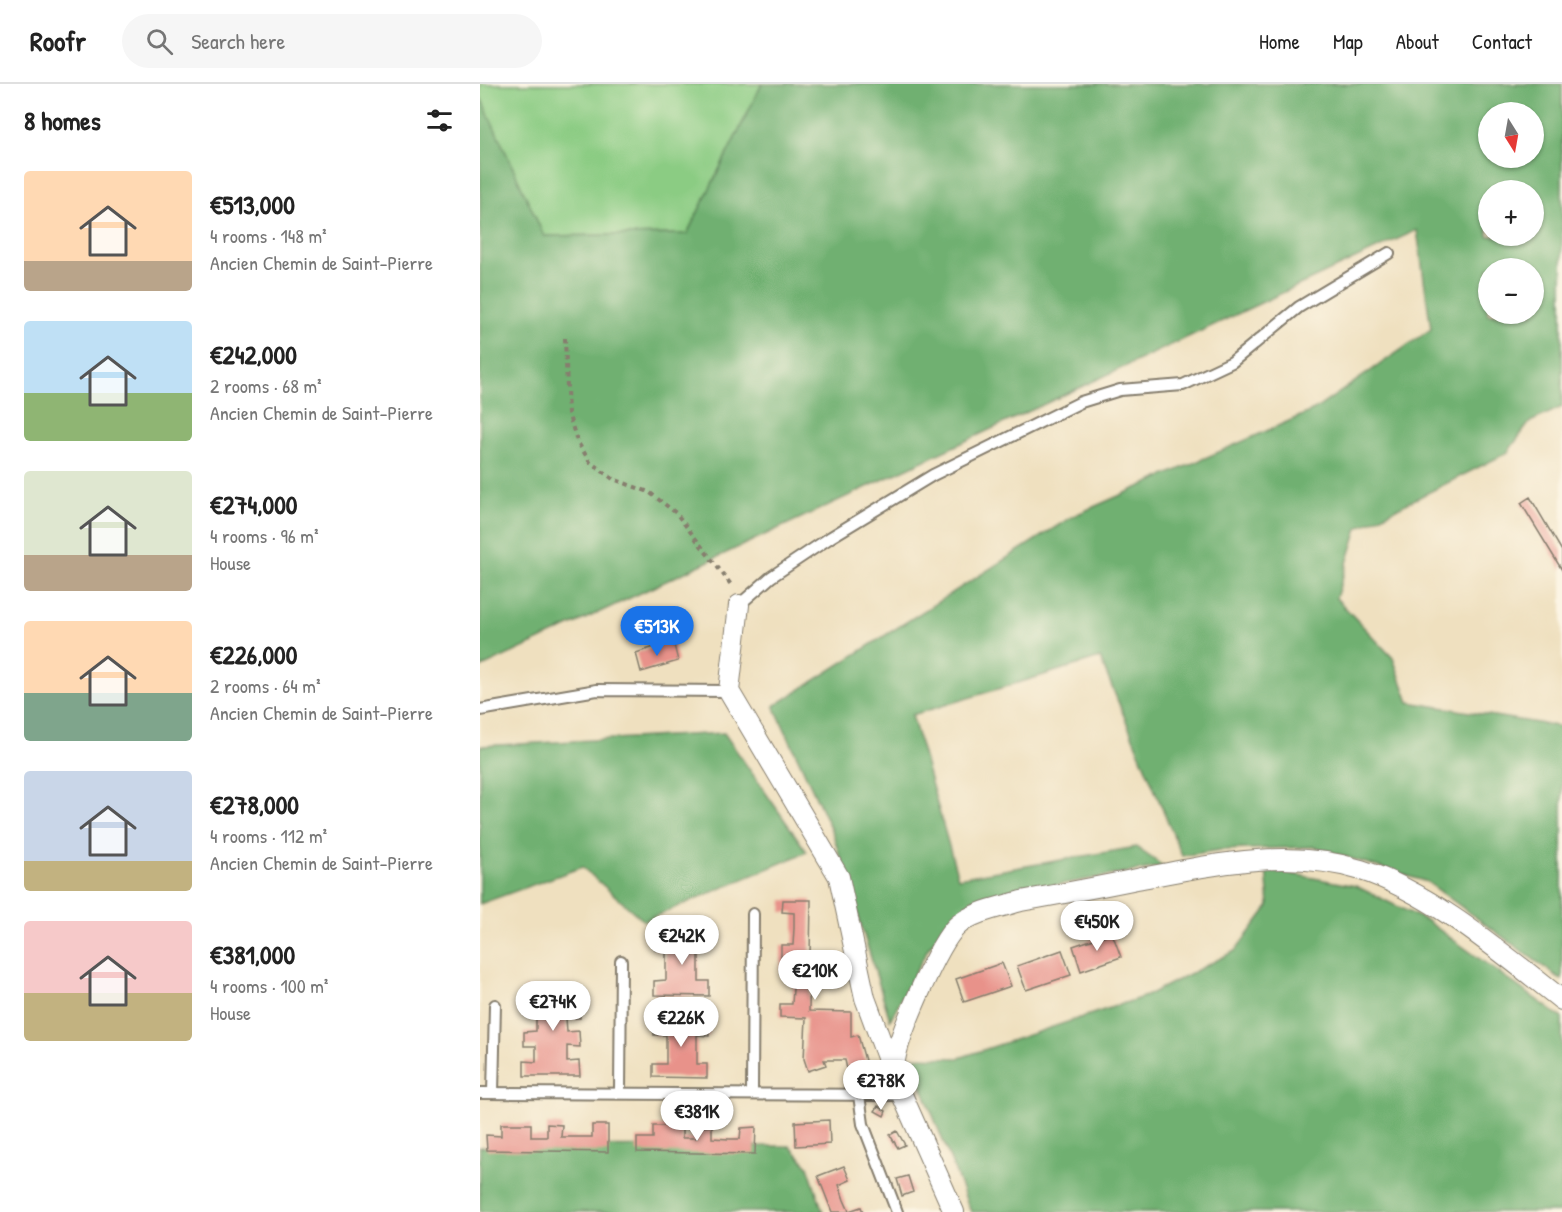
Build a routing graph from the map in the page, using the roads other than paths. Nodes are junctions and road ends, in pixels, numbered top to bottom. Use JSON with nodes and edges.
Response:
{"nodes":[{"id":1,"x":1389,"y":253,"type":"dead end"},
{"id":2,"x":739,"y":605,"type":"joint"},
{"id":3,"x":729,"y":691,"type":"junction"},
{"id":4,"x":480,"y":710,"type":"edge"},
{"id":5,"x":753,"y":914,"type":"dead end"},
{"id":6,"x":621,"y":961,"type":"dead end"},
{"id":7,"x":1562,"y":1000,"type":"edge"},
{"id":8,"x":495,"y":1005,"type":"dead end"},
{"id":9,"x":899,"y":1087,"type":"junction"},
{"id":10,"x":480,"y":1093,"type":"edge"},
{"id":11,"x":493,"y":1093,"type":"junction"},
{"id":12,"x":620,"y":1094,"type":"junction"},
{"id":13,"x":752,"y":1094,"type":"junction"},
{"id":14,"x":859,"y":1095,"type":"junction"},
{"id":15,"x":897,"y":1212,"type":"edge"},
{"id":16,"x":954,"y":1212,"type":"edge"}],
"edges":[{"from":1,"to":2,"type":"lane"},
{"from":2,"to":3,"type":"street"},
{"from":3,"to":4,"type":"lane"},
{"from":3,"to":9,"type":"street"},
{"from":5,"to":13,"type":"lane"},
{"from":6,"to":12,"type":"lane"},
{"from":7,"to":9,"type":"street"},
{"from":8,"to":11,"type":"lane"},
{"from":9,"to":14,"type":"lane"},
{"from":9,"to":16,"type":"street"},
{"from":10,"to":11,"type":"lane"},
{"from":11,"to":12,"type":"lane"},
{"from":12,"to":13,"type":"lane"},
{"from":13,"to":14,"type":"lane"},
{"from":14,"to":15,"type":"lane"}]}
